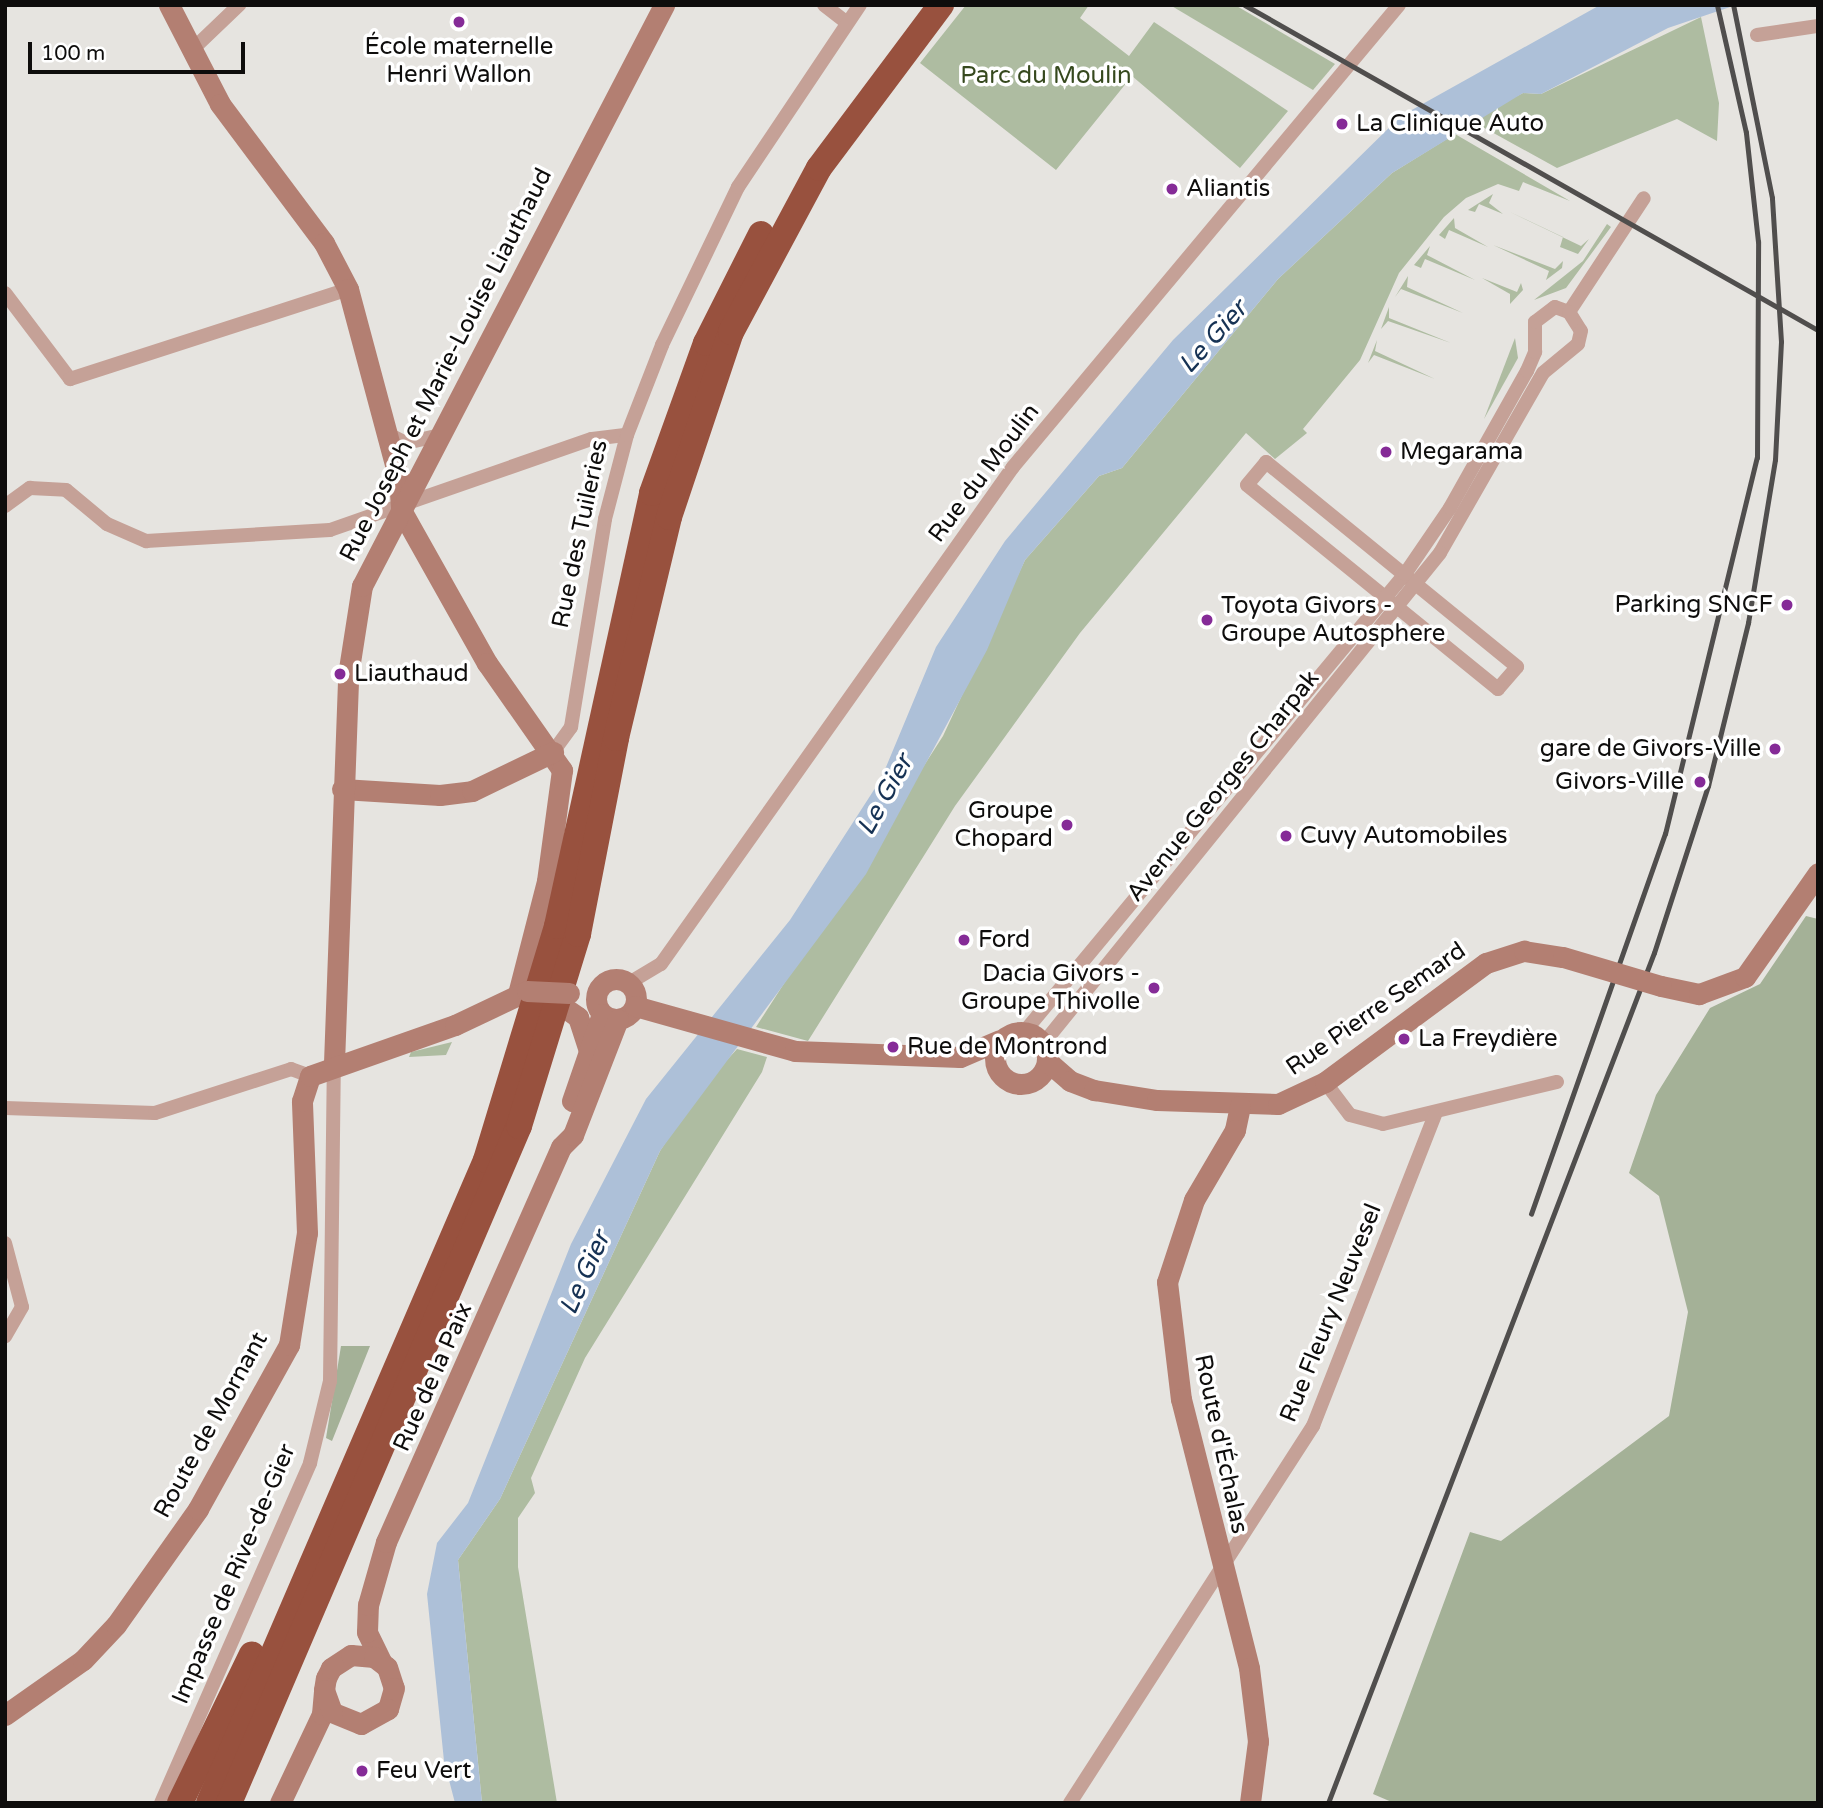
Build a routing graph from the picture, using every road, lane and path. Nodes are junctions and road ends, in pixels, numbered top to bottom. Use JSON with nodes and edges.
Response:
{"nodes":[{"id":1,"x":169,"y":5,"type":"edge"},
{"id":2,"x":239,"y":5,"type":"edge"},
{"id":3,"x":664,"y":5,"type":"edge"},
{"id":4,"x":824,"y":5,"type":"edge"},
{"id":5,"x":860,"y":5,"type":"edge"},
{"id":6,"x":919,"y":5,"type":"edge"},
{"id":7,"x":941,"y":5,"type":"edge"},
{"id":8,"x":1399,"y":5,"type":"edge"},
{"id":9,"x":846,"y":23,"type":"junction"},
{"id":10,"x":1818,"y":26,"type":"edge"},
{"id":11,"x":1757,"y":34,"type":"dead end"},
{"id":12,"x":193,"y":49,"type":"junction"},
{"id":13,"x":1644,"y":198,"type":"dead end"},
{"id":14,"x":348,"y":289,"type":"junction"},
{"id":15,"x":5,"y":293,"type":"edge"},
{"id":16,"x":1569,"y":312,"type":"junction"},
{"id":17,"x":384,"y":432,"type":"junction"},
{"id":18,"x":440,"y":435,"type":"junction"},
{"id":19,"x":628,"y":435,"type":"junction"},
{"id":20,"x":5,"y":506,"type":"edge"},
{"id":21,"x":401,"y":510,"type":"junction"},
{"id":22,"x":1405,"y":573,"type":"junction"},
{"id":23,"x":1417,"y":584,"type":"junction"},
{"id":24,"x":1385,"y":599,"type":"junction"},
{"id":25,"x":1397,"y":608,"type":"junction"},
{"id":26,"x":553,"y":752,"type":"junction"},
{"id":27,"x":342,"y":789,"type":"junction"},
{"id":28,"x":1818,"y":873,"type":"edge"},
{"id":29,"x":629,"y":983,"type":"junction"},
{"id":30,"x":525,"y":994,"type":"junction"},
{"id":31,"x":569,"y":998,"type":"junction"},
{"id":32,"x":635,"y":1006,"type":"junction"},
{"id":33,"x":606,"y":1010,"type":"junction"},
{"id":34,"x":1025,"y":1031,"type":"junction"},
{"id":35,"x":1000,"y":1040,"type":"junction"},
{"id":36,"x":589,"y":1051,"type":"junction"},
{"id":37,"x":1045,"y":1052,"type":"junction"},
{"id":38,"x":960,"y":1057,"type":"junction"},
{"id":39,"x":334,"y":1063,"type":"junction"},
{"id":40,"x":1000,"y":1074,"type":"junction"},
{"id":41,"x":310,"y":1076,"type":"junction"},
{"id":42,"x":1032,"y":1082,"type":"junction"},
{"id":43,"x":1325,"y":1082,"type":"junction"},
{"id":44,"x":1557,"y":1082,"type":"dead end"},
{"id":45,"x":1094,"y":1090,"type":"junction"},
{"id":46,"x":1240,"y":1106,"type":"junction"},
{"id":47,"x":6,"y":1111,"type":"edge"},
{"id":48,"x":1435,"y":1114,"type":"junction"},
{"id":49,"x":561,"y":1147,"type":"junction"},
{"id":50,"x":5,"y":1243,"type":"edge"},
{"id":51,"x":5,"y":1337,"type":"edge"},
{"id":52,"x":321,"y":1540,"type":"junction"},
{"id":53,"x":1221,"y":1569,"type":"junction"},
{"id":54,"x":307,"y":1616,"type":"junction"},
{"id":55,"x":367,"y":1632,"type":"junction"},
{"id":56,"x":351,"y":1655,"type":"junction"},
{"id":57,"x":381,"y":1661,"type":"junction"},
{"id":58,"x":324,"y":1690,"type":"junction"},
{"id":59,"x":5,"y":1715,"type":"edge"},
{"id":60,"x":350,"y":1723,"type":"junction"},
{"id":61,"x":307,"y":1747,"type":"junction"},
{"id":62,"x":160,"y":1803,"type":"edge"},
{"id":63,"x":180,"y":1803,"type":"edge"},
{"id":64,"x":209,"y":1803,"type":"edge"},
{"id":65,"x":229,"y":1803,"type":"edge"},
{"id":66,"x":248,"y":1803,"type":"edge"},
{"id":67,"x":280,"y":1803,"type":"edge"},
{"id":68,"x":1070,"y":1803,"type":"edge"},
{"id":69,"x":1250,"y":1803,"type":"edge"}],
"edges":[{"from":1,"to":12,"type":"main road"},
{"from":2,"to":12,"type":"street"},
{"from":3,"to":18,"type":"main road","name":"Rue Joseph et Marie-Louise Liauthaud"},
{"from":4,"to":9,"type":"street"},
{"from":5,"to":9,"type":"street","name":"Rue des Tuileries"},
{"from":6,"to":52,"type":"highway"},
{"from":7,"to":54,"type":"highway"},
{"from":8,"to":29,"type":"street","name":"Rue du Moulin"},
{"from":9,"to":19,"type":"street","name":"Rue des Tuileries"},
{"from":10,"to":11,"type":"street"},
{"from":12,"to":14,"type":"main road"},
{"from":13,"to":16,"type":"street"},
{"from":14,"to":15,"type":"street"},
{"from":14,"to":17,"type":"main road"},
{"from":16,"to":22,"type":"street","name":"Avenue Georges Charpak"},
{"from":16,"to":23,"type":"street","name":"Avenue Georges Charpak"},
{"from":17,"to":18,"type":"street"},
{"from":17,"to":21,"type":"main road"},
{"from":18,"to":21,"type":"main road","name":"Rue Joseph et Marie-Louise Liauthaud"},
{"from":19,"to":21,"type":"street"},
{"from":19,"to":26,"type":"street","name":"Rue des Tuileries"},
{"from":20,"to":21,"type":"street"},
{"from":21,"to":26,"type":"main road"},
{"from":21,"to":27,"type":"main road","name":"Rue Joseph et Marie-Louise Liauthaud"},
{"from":22,"to":23,"type":"street"},
{"from":22,"to":24,"type":"street","name":"Avenue Georges Charpak"},
{"from":22,"to":24,"type":"street"},
{"from":23,"to":25,"type":"street","name":"Avenue Georges Charpak"},
{"from":23,"to":25,"type":"street"},
{"from":24,"to":25,"type":"street"},
{"from":24,"to":34,"type":"street","name":"Avenue Georges Charpak"},
{"from":25,"to":37,"type":"street","name":"Avenue Georges Charpak"},
{"from":26,"to":27,"type":"main road"},
{"from":26,"to":30,"type":"main road"},
{"from":27,"to":39,"type":"main road","name":"Rue Joseph et Marie-Louise Liauthaud"},
{"from":28,"to":43,"type":"main road","name":"Rue Pierre Semard","bridge":true},
{"from":29,"to":32,"type":"main road"},
{"from":29,"to":33,"type":"main road"},
{"from":30,"to":31,"type":"main road","bridge":true},
{"from":30,"to":39,"type":"main road"},
{"from":31,"to":33,"type":"main road"},
{"from":31,"to":36,"type":"main road"},
{"from":32,"to":33,"type":"main road"},
{"from":32,"to":38,"type":"main road"},
{"from":33,"to":36,"type":"main road","name":"Rue de la Paix"},
{"from":33,"to":49,"type":"main road","name":"Rue de la Paix"},
{"from":34,"to":35,"type":"main road"},
{"from":34,"to":37,"type":"main road"},
{"from":35,"to":38,"type":"main road"},
{"from":35,"to":40,"type":"main road"},
{"from":36,"to":49,"type":"main road","name":"Rue de la Paix"},
{"from":37,"to":42,"type":"main road"},
{"from":37,"to":45,"type":"main road","name":"Rue Pierre Semard"},
{"from":38,"to":40,"type":"main road"},
{"from":39,"to":41,"type":"main road"},
{"from":39,"to":62,"type":"street","name":"Impasse de Rive-de-Gier"},
{"from":40,"to":42,"type":"main road"},
{"from":41,"to":47,"type":"street"},
{"from":41,"to":59,"type":"main road","name":"Route de Mornant"},
{"from":42,"to":45,"type":"main road","name":"Rue Pierre Semard"},
{"from":43,"to":46,"type":"main road","name":"Rue Pierre Semard"},
{"from":43,"to":48,"type":"street"},
{"from":44,"to":48,"type":"street"},
{"from":45,"to":46,"type":"main road","name":"Rue Pierre Semard"},
{"from":46,"to":53,"type":"main road","name":"Route d'Échalas"},
{"from":48,"to":53,"type":"street","name":"Rue Fleury Neuvesel"},
{"from":49,"to":55,"type":"main road","name":"Rue de la Paix"},
{"from":50,"to":51,"type":"street"},
{"from":52,"to":63,"type":"highway"},
{"from":52,"to":64,"type":"highway"},
{"from":53,"to":68,"type":"street","name":"Rue Fleury Neuvesel"},
{"from":53,"to":69,"type":"main road","name":"Route d'Échalas"},
{"from":54,"to":65,"type":"highway"},
{"from":54,"to":66,"type":"highway"},
{"from":55,"to":56,"type":"main road","name":"Rue de la Paix"},
{"from":55,"to":57,"type":"main road"},
{"from":56,"to":57,"type":"main road"},
{"from":56,"to":58,"type":"main road"},
{"from":57,"to":60,"type":"main road"},
{"from":58,"to":60,"type":"main road"},
{"from":58,"to":61,"type":"main road"},
{"from":60,"to":61,"type":"main road"},
{"from":61,"to":67,"type":"main road"}]}
